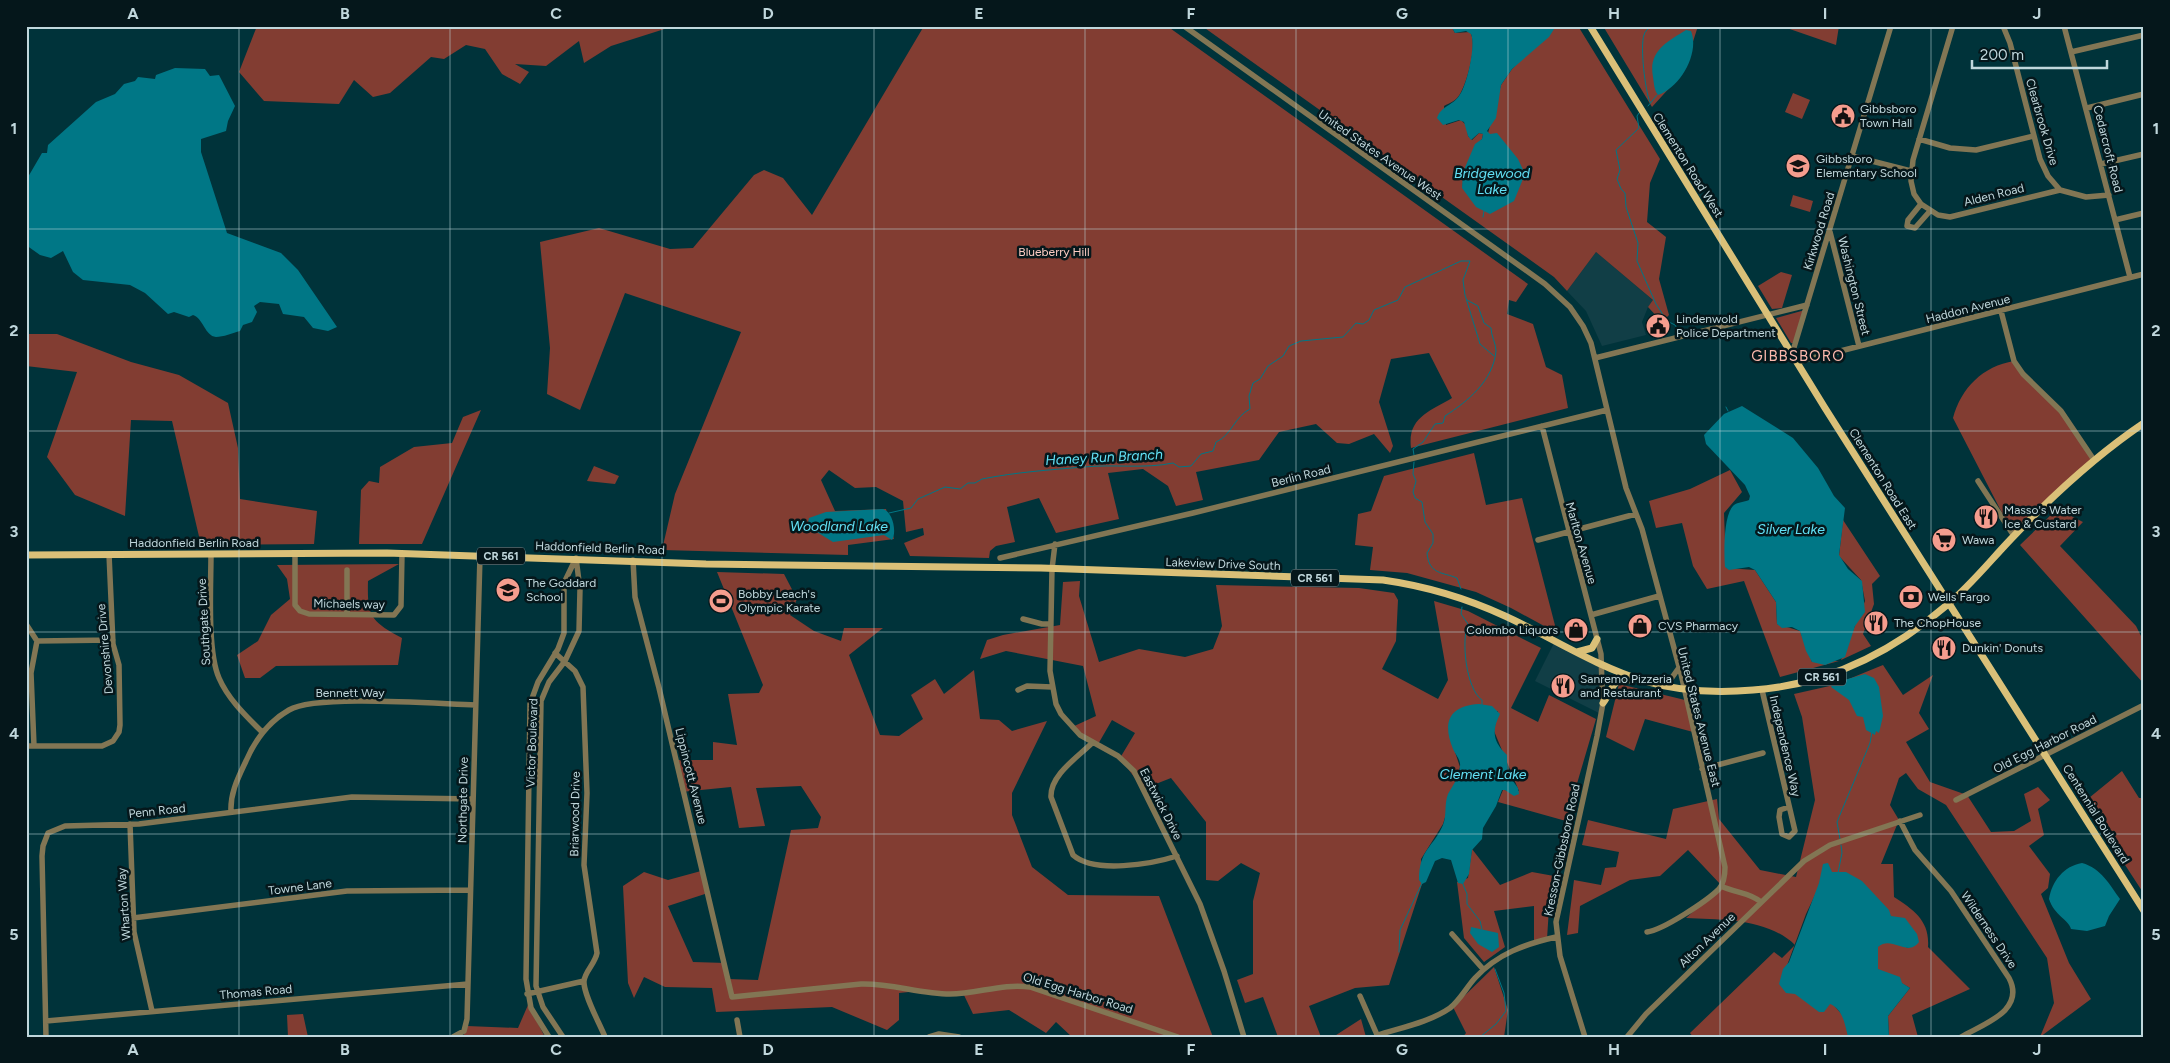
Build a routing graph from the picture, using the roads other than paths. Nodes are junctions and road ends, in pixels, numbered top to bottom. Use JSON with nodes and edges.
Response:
{"nodes":[{"id":1,"x":1184,"y":26,"type":"edge"},
{"id":2,"x":1590,"y":26,"type":"edge"},
{"id":3,"x":1891,"y":26,"type":"edge"},
{"id":4,"x":1953,"y":26,"type":"edge"},
{"id":5,"x":2003,"y":26,"type":"edge"},
{"id":6,"x":2064,"y":26,"type":"edge"},
{"id":7,"x":2144,"y":34,"type":"edge"},
{"id":8,"x":2071,"y":52,"type":"junction"},
{"id":9,"x":2144,"y":94,"type":"edge"},
{"id":10,"x":2087,"y":108,"type":"junction"},
{"id":11,"x":2034,"y":136,"type":"junction"},
{"id":12,"x":1919,"y":139,"type":"junction"},
{"id":13,"x":2144,"y":154,"type":"edge"},
{"id":14,"x":1852,"y":156,"type":"junction"},
{"id":15,"x":2101,"y":164,"type":"junction"},
{"id":16,"x":1911,"y":171,"type":"junction"},
{"id":17,"x":2060,"y":190,"type":"junction"},
{"id":18,"x":2109,"y":195,"type":"junction"},
{"id":19,"x":1921,"y":204,"type":"junction"},
{"id":20,"x":1930,"y":210,"type":"junction"},
{"id":21,"x":2144,"y":212,"type":"edge"},
{"id":22,"x":2114,"y":220,"type":"junction"},
{"id":23,"x":1830,"y":230,"type":"junction"},
{"id":24,"x":2144,"y":274,"type":"edge"},
{"id":25,"x":2130,"y":278,"type":"junction"},
{"id":26,"x":1807,"y":305,"type":"junction"},
{"id":27,"x":2001,"y":311,"type":"junction"},
{"id":28,"x":1769,"y":315,"type":"junction"},
{"id":29,"x":1859,"y":346,"type":"junction"},
{"id":30,"x":1792,"y":354,"type":"junction"},
{"id":31,"x":1595,"y":358,"type":"junction"},
{"id":32,"x":1797,"y":362,"type":"junction"},
{"id":33,"x":1607,"y":410,"type":"junction"},
{"id":34,"x":2144,"y":424,"type":"edge"},
{"id":35,"x":1542,"y":426,"type":"junction"},
{"id":36,"x":2094,"y":460,"type":"junction"},
{"id":37,"x":1978,"y":481,"type":"dead end"},
{"id":38,"x":1636,"y":514,"type":"junction"},
{"id":39,"x":1568,"y":532,"type":"junction"},
{"id":40,"x":2014,"y":536,"type":"junction"},
{"id":41,"x":1538,"y":540,"type":"dead end"},
{"id":42,"x":1055,"y":544,"type":"junction"},
{"id":43,"x":109,"y":554,"type":"junction"},
{"id":44,"x":211,"y":554,"type":"junction"},
{"id":45,"x":294,"y":554,"type":"junction"},
{"id":46,"x":402,"y":554,"type":"junction"},
{"id":47,"x":26,"y":555,"type":"edge"},
{"id":48,"x":480,"y":556,"type":"junction"},
{"id":49,"x":576,"y":558,"type":"junction"},
{"id":50,"x":1000,"y":558,"type":"dead end"},
{"id":51,"x":633,"y":560,"type":"junction"},
{"id":52,"x":1052,"y":569,"type":"junction"},
{"id":53,"x":347,"y":570,"type":"dead end"},
{"id":54,"x":1658,"y":596,"type":"junction"},
{"id":55,"x":1949,"y":604,"type":"junction"},
{"id":56,"x":347,"y":614,"type":"junction"},
{"id":57,"x":1591,"y":615,"type":"junction"},
{"id":58,"x":1023,"y":619,"type":"dead end"},
{"id":59,"x":26,"y":624,"type":"edge"},
{"id":60,"x":1051,"y":624,"type":"junction"},
{"id":61,"x":1597,"y":639,"type":"junction"},
{"id":62,"x":113,"y":640,"type":"junction"},
{"id":63,"x":37,"y":642,"type":"junction"},
{"id":64,"x":1577,"y":652,"type":"junction"},
{"id":65,"x":555,"y":654,"type":"junction"},
{"id":66,"x":565,"y":661,"type":"junction"},
{"id":67,"x":1601,"y":664,"type":"junction"},
{"id":68,"x":1678,"y":669,"type":"junction"},
{"id":69,"x":1644,"y":681,"type":"junction"},
{"id":70,"x":1666,"y":686,"type":"junction"},
{"id":71,"x":1052,"y":687,"type":"junction"},
{"id":72,"x":1682,"y":687,"type":"junction"},
{"id":73,"x":1018,"y":690,"type":"dead end"},
{"id":74,"x":1762,"y":690,"type":"junction"},
{"id":75,"x":1603,"y":703,"type":"junction"},
{"id":76,"x":475,"y":705,"type":"junction"},
{"id":77,"x":2144,"y":705,"type":"edge"},
{"id":78,"x":262,"y":732,"type":"junction"},
{"id":79,"x":1092,"y":742,"type":"junction"},
{"id":80,"x":26,"y":746,"type":"edge"},
{"id":81,"x":34,"y":746,"type":"junction"},
{"id":82,"x":1763,"y":753,"type":"dead end"},
{"id":83,"x":2046,"y":754,"type":"junction"},
{"id":84,"x":1702,"y":769,"type":"junction"},
{"id":85,"x":473,"y":799,"type":"junction"},
{"id":86,"x":1956,"y":800,"type":"dead end"},
{"id":87,"x":1789,"y":807,"type":"junction"},
{"id":88,"x":231,"y":812,"type":"junction"},
{"id":89,"x":1920,"y":815,"type":"dead end"},
{"id":90,"x":1900,"y":821,"type":"junction"},
{"id":91,"x":130,"y":824,"type":"junction"},
{"id":92,"x":1177,"y":856,"type":"junction"},
{"id":93,"x":1721,"y":886,"type":"junction"},
{"id":94,"x":470,"y":890,"type":"junction"},
{"id":95,"x":1761,"y":902,"type":"junction"},
{"id":96,"x":2144,"y":911,"type":"edge"},
{"id":97,"x":133,"y":918,"type":"junction"},
{"id":98,"x":1647,"y":932,"type":"dead end"},
{"id":99,"x":1452,"y":934,"type":"dead end"},
{"id":100,"x":1556,"y":938,"type":"junction"},
{"id":101,"x":1483,"y":970,"type":"junction"},
{"id":102,"x":584,"y":981,"type":"junction"},
{"id":103,"x":468,"y":984,"type":"junction"},
{"id":104,"x":537,"y":992,"type":"junction"},
{"id":105,"x":527,"y":994,"type":"junction"},
{"id":106,"x":1360,"y":996,"type":"dead end"},
{"id":107,"x":732,"y":997,"type":"joint"},
{"id":108,"x":152,"y":1012,"type":"junction"},
{"id":109,"x":737,"y":1020,"type":"dead end"},
{"id":110,"x":46,"y":1021,"type":"junction"},
{"id":111,"x":557,"y":1028,"type":"junction"},
{"id":112,"x":548,"y":1034,"type":"edge"},
{"id":113,"x":1378,"y":1036,"type":"edge"},
{"id":114,"x":46,"y":1037,"type":"edge"},
{"id":115,"x":453,"y":1037,"type":"edge"},
{"id":116,"x":563,"y":1037,"type":"edge"},
{"id":117,"x":605,"y":1037,"type":"edge"},
{"id":118,"x":740,"y":1037,"type":"edge"},
{"id":119,"x":929,"y":1037,"type":"edge"},
{"id":120,"x":959,"y":1037,"type":"edge"},
{"id":121,"x":1178,"y":1037,"type":"edge"},
{"id":122,"x":1244,"y":1037,"type":"edge"},
{"id":123,"x":1585,"y":1037,"type":"edge"},
{"id":124,"x":1627,"y":1037,"type":"edge"},
{"id":125,"x":1961,"y":1037,"type":"edge"}],
"edges":[{"from":1,"to":31,"type":"street","name":"United States Avenue West"},
{"from":2,"to":28,"type":"main road","name":"Clementon Road West"},
{"from":3,"to":14,"type":"street","name":"Kirkwood Road"},
{"from":4,"to":12,"type":"street"},
{"from":5,"to":11,"type":"street","name":"Clearbrook Drive"},
{"from":6,"to":8,"type":"street","name":"Cedarcroft Road"},
{"from":7,"to":8,"type":"street"},
{"from":8,"to":10,"type":"street","name":"Cedarcroft Road"},
{"from":9,"to":10,"type":"street"},
{"from":10,"to":15,"type":"street","name":"Cedarcroft Road"},
{"from":11,"to":12,"type":"street"},
{"from":11,"to":17,"type":"street","name":"Clearbrook Drive"},
{"from":12,"to":16,"type":"street"},
{"from":13,"to":15,"type":"street"},
{"from":14,"to":16,"type":"street"},
{"from":14,"to":23,"type":"street","name":"Kirkwood Road"},
{"from":15,"to":18,"type":"street","name":"Cedarcroft Road"},
{"from":16,"to":19,"type":"street"},
{"from":17,"to":18,"type":"street","name":"Alden Road"},
{"from":17,"to":20,"type":"street","name":"Alden Road"},
{"from":18,"to":22,"type":"street","name":"Cedarcroft Road"},
{"from":19,"to":20,"type":"street","name":"Alden Road"},
{"from":19,"to":20,"type":"street"},
{"from":21,"to":22,"type":"street"},
{"from":22,"to":25,"type":"street","name":"Cedarcroft Road"},
{"from":23,"to":26,"type":"street","name":"Kirkwood Road"},
{"from":23,"to":29,"type":"street","name":"Washington Street"},
{"from":24,"to":25,"type":"street","name":"Haddon Avenue"},
{"from":25,"to":27,"type":"street","name":"Haddon Avenue"},
{"from":26,"to":28,"type":"street"},
{"from":26,"to":30,"type":"street","name":"Kirkwood Road"},
{"from":27,"to":29,"type":"street","name":"Haddon Avenue"},
{"from":27,"to":36,"type":"street"},
{"from":28,"to":30,"type":"main road","name":"Clementon Road East"},
{"from":28,"to":31,"type":"street"},
{"from":29,"to":32,"type":"street","name":"Haddon Avenue"},
{"from":30,"to":32,"type":"main road","name":"Clementon Road East"},
{"from":31,"to":33,"type":"street","name":"United States Avenue West"},
{"from":32,"to":55,"type":"main road","name":"Clementon Road East"},
{"from":33,"to":35,"type":"street","name":"Berlin Road"},
{"from":33,"to":38,"type":"street","name":"United States Avenue East"},
{"from":34,"to":36,"type":"main road","number":"CR 561"},
{"from":35,"to":39,"type":"street","name":"Marlton Avenue"},
{"from":35,"to":42,"type":"street","name":"Berlin Road"},
{"from":36,"to":40,"type":"main road","number":"CR 561"},
{"from":37,"to":40,"type":"street"},
{"from":38,"to":39,"type":"street"},
{"from":38,"to":54,"type":"street","name":"United States Avenue East"},
{"from":39,"to":41,"type":"street"},
{"from":39,"to":57,"type":"street","name":"Marlton Avenue"},
{"from":40,"to":55,"type":"main road","number":"CR 561"},
{"from":42,"to":50,"type":"street","name":"Berlin Road"},
{"from":42,"to":52,"type":"street","name":"Eastwick Drive"},
{"from":43,"to":44,"type":"main road","name":"Haddonfield Berlin Road","number":"CR 561"},
{"from":43,"to":47,"type":"main road","name":"Haddonfield Berlin Road","number":"CR 561"},
{"from":43,"to":62,"type":"street","name":"Devonshire Drive"},
{"from":44,"to":45,"type":"main road","name":"Haddonfield Berlin Road","number":"CR 561"},
{"from":44,"to":78,"type":"street","name":"Southgate Drive"},
{"from":45,"to":46,"type":"main road","name":"Haddonfield Berlin Road","number":"CR 561"},
{"from":45,"to":56,"type":"street","name":"Michaels way"},
{"from":46,"to":48,"type":"main road","name":"Haddonfield Berlin Road","number":"CR 561"},
{"from":46,"to":56,"type":"street","name":"Michaels way"},
{"from":48,"to":49,"type":"main road","name":"Haddonfield Berlin Road","number":"CR 561"},
{"from":48,"to":76,"type":"street","name":"Northgate Drive"},
{"from":49,"to":51,"type":"main road","name":"Haddonfield Berlin Road","number":"CR 561"},
{"from":49,"to":65,"type":"street","name":"Victor Boulevard"},
{"from":49,"to":66,"type":"street","name":"Victor Boulevard"},
{"from":51,"to":52,"type":"main road","name":"Haddonfield Berlin Road","number":"CR 561"},
{"from":51,"to":107,"type":"street","name":"Lippincott Avenue"},
{"from":52,"to":60,"type":"street","name":"Eastwick Drive"},
{"from":52,"to":64,"type":"main road","name":"Lakeview Drive South","number":"CR 561"},
{"from":53,"to":56,"type":"street"},
{"from":54,"to":57,"type":"street"},
{"from":54,"to":68,"type":"street","name":"United States Avenue East"},
{"from":55,"to":74,"type":"main road","name":"Lakeview Drive South","number":"CR 561"},
{"from":55,"to":83,"type":"main road","name":"Clementon Road East"},
{"from":57,"to":61,"type":"street","name":"Marlton Avenue"},
{"from":58,"to":60,"type":"street"},
{"from":59,"to":63,"type":"street"},
{"from":60,"to":71,"type":"street","name":"Eastwick Drive"},
{"from":61,"to":64,"type":"main road"},
{"from":61,"to":67,"type":"street","name":"Marlton Avenue"},
{"from":62,"to":63,"type":"street"},
{"from":62,"to":81,"type":"street","name":"Devonshire Drive"},
{"from":63,"to":81,"type":"street"},
{"from":64,"to":67,"type":"main road","name":"Lakeview Drive South","number":"CR 561"},
{"from":65,"to":66,"type":"street","name":"Briarwood Drive"},
{"from":65,"to":105,"type":"street","name":"Victor Boulevard"},
{"from":66,"to":102,"type":"street","name":"Briarwood Drive"},
{"from":66,"to":104,"type":"street","name":"Victor Boulevard"},
{"from":67,"to":69,"type":"main road","name":"Lakeview Drive South","number":"CR 561"},
{"from":67,"to":75,"type":"street","name":"Kresson-Gibbsboro Road"},
{"from":68,"to":70,"type":"street"},
{"from":68,"to":72,"type":"street","name":"United States Avenue East"},
{"from":69,"to":70,"type":"main road","name":"Lakeview Drive South","number":"CR 561"},
{"from":69,"to":75,"type":"main road"},
{"from":70,"to":72,"type":"main road","name":"Lakeview Drive South","number":"CR 561"},
{"from":71,"to":73,"type":"street"},
{"from":71,"to":79,"type":"street","name":"Eastwick Drive"},
{"from":72,"to":74,"type":"main road","name":"Lakeview Drive South","number":"CR 561"},
{"from":72,"to":84,"type":"street","name":"United States Avenue East"},
{"from":74,"to":87,"type":"street","name":"Independence Way"},
{"from":75,"to":100,"type":"street","name":"Kresson-Gibbsboro Road"},
{"from":76,"to":78,"type":"street","name":"Bennett Way"},
{"from":76,"to":85,"type":"street","name":"Northgate Drive"},
{"from":77,"to":83,"type":"street","name":"Old Egg Harbor Road"},
{"from":78,"to":88,"type":"street","name":"Bennett Way"},
{"from":79,"to":92,"type":"street","name":"Eastwick Drive"},
{"from":79,"to":92,"type":"street"},
{"from":80,"to":81,"type":"street","name":"Devonshire Drive"},
{"from":82,"to":84,"type":"street"},
{"from":83,"to":86,"type":"street","name":"Old Egg Harbor Road"},
{"from":83,"to":96,"type":"main road","name":"Centennial Boulevard"},
{"from":84,"to":93,"type":"street","name":"United States Avenue East"},
{"from":85,"to":88,"type":"street","name":"Penn Road"},
{"from":85,"to":94,"type":"street","name":"Northgate Drive"},
{"from":87,"to":87,"type":"street","name":"Independence Way"},
{"from":88,"to":91,"type":"street","name":"Penn Road"},
{"from":89,"to":90,"type":"street"},
{"from":90,"to":95,"type":"street","name":"Alton Avenue"},
{"from":90,"to":125,"type":"street","name":"Wilderness Drive"},
{"from":91,"to":97,"type":"street","name":"Wharton Way"},
{"from":91,"to":110,"type":"street","name":"Penn Road"},
{"from":92,"to":122,"type":"street","name":"Eastwick Drive"},
{"from":93,"to":95,"type":"street"},
{"from":93,"to":98,"type":"street"},
{"from":94,"to":97,"type":"street","name":"Towne Lane"},
{"from":94,"to":103,"type":"street","name":"Northgate Drive"},
{"from":95,"to":124,"type":"street","name":"Alton Avenue"},
{"from":97,"to":108,"type":"street","name":"Wharton Way"},
{"from":99,"to":101,"type":"street"},
{"from":100,"to":101,"type":"street"},
{"from":100,"to":123,"type":"street","name":"Kresson-Gibbsboro Road"},
{"from":101,"to":113,"type":"street"},
{"from":102,"to":104,"type":"street"},
{"from":102,"to":117,"type":"street"},
{"from":103,"to":108,"type":"street","name":"Thomas Road"},
{"from":103,"to":115,"type":"street","name":"Northgate Drive"},
{"from":104,"to":105,"type":"street"},
{"from":104,"to":111,"type":"street","name":"Victor Boulevard"},
{"from":105,"to":112,"type":"street","name":"Victor Boulevard"},
{"from":106,"to":113,"type":"street"},
{"from":107,"to":121,"type":"street","name":"Old Egg Harbor Road"},
{"from":108,"to":110,"type":"street","name":"Thomas Road"},
{"from":109,"to":118,"type":"street"},
{"from":110,"to":114,"type":"street","name":"Penn Road"},
{"from":111,"to":112,"type":"street"},
{"from":111,"to":116,"type":"street","name":"Victor Boulevard"},
{"from":119,"to":120,"type":"street"}]}
